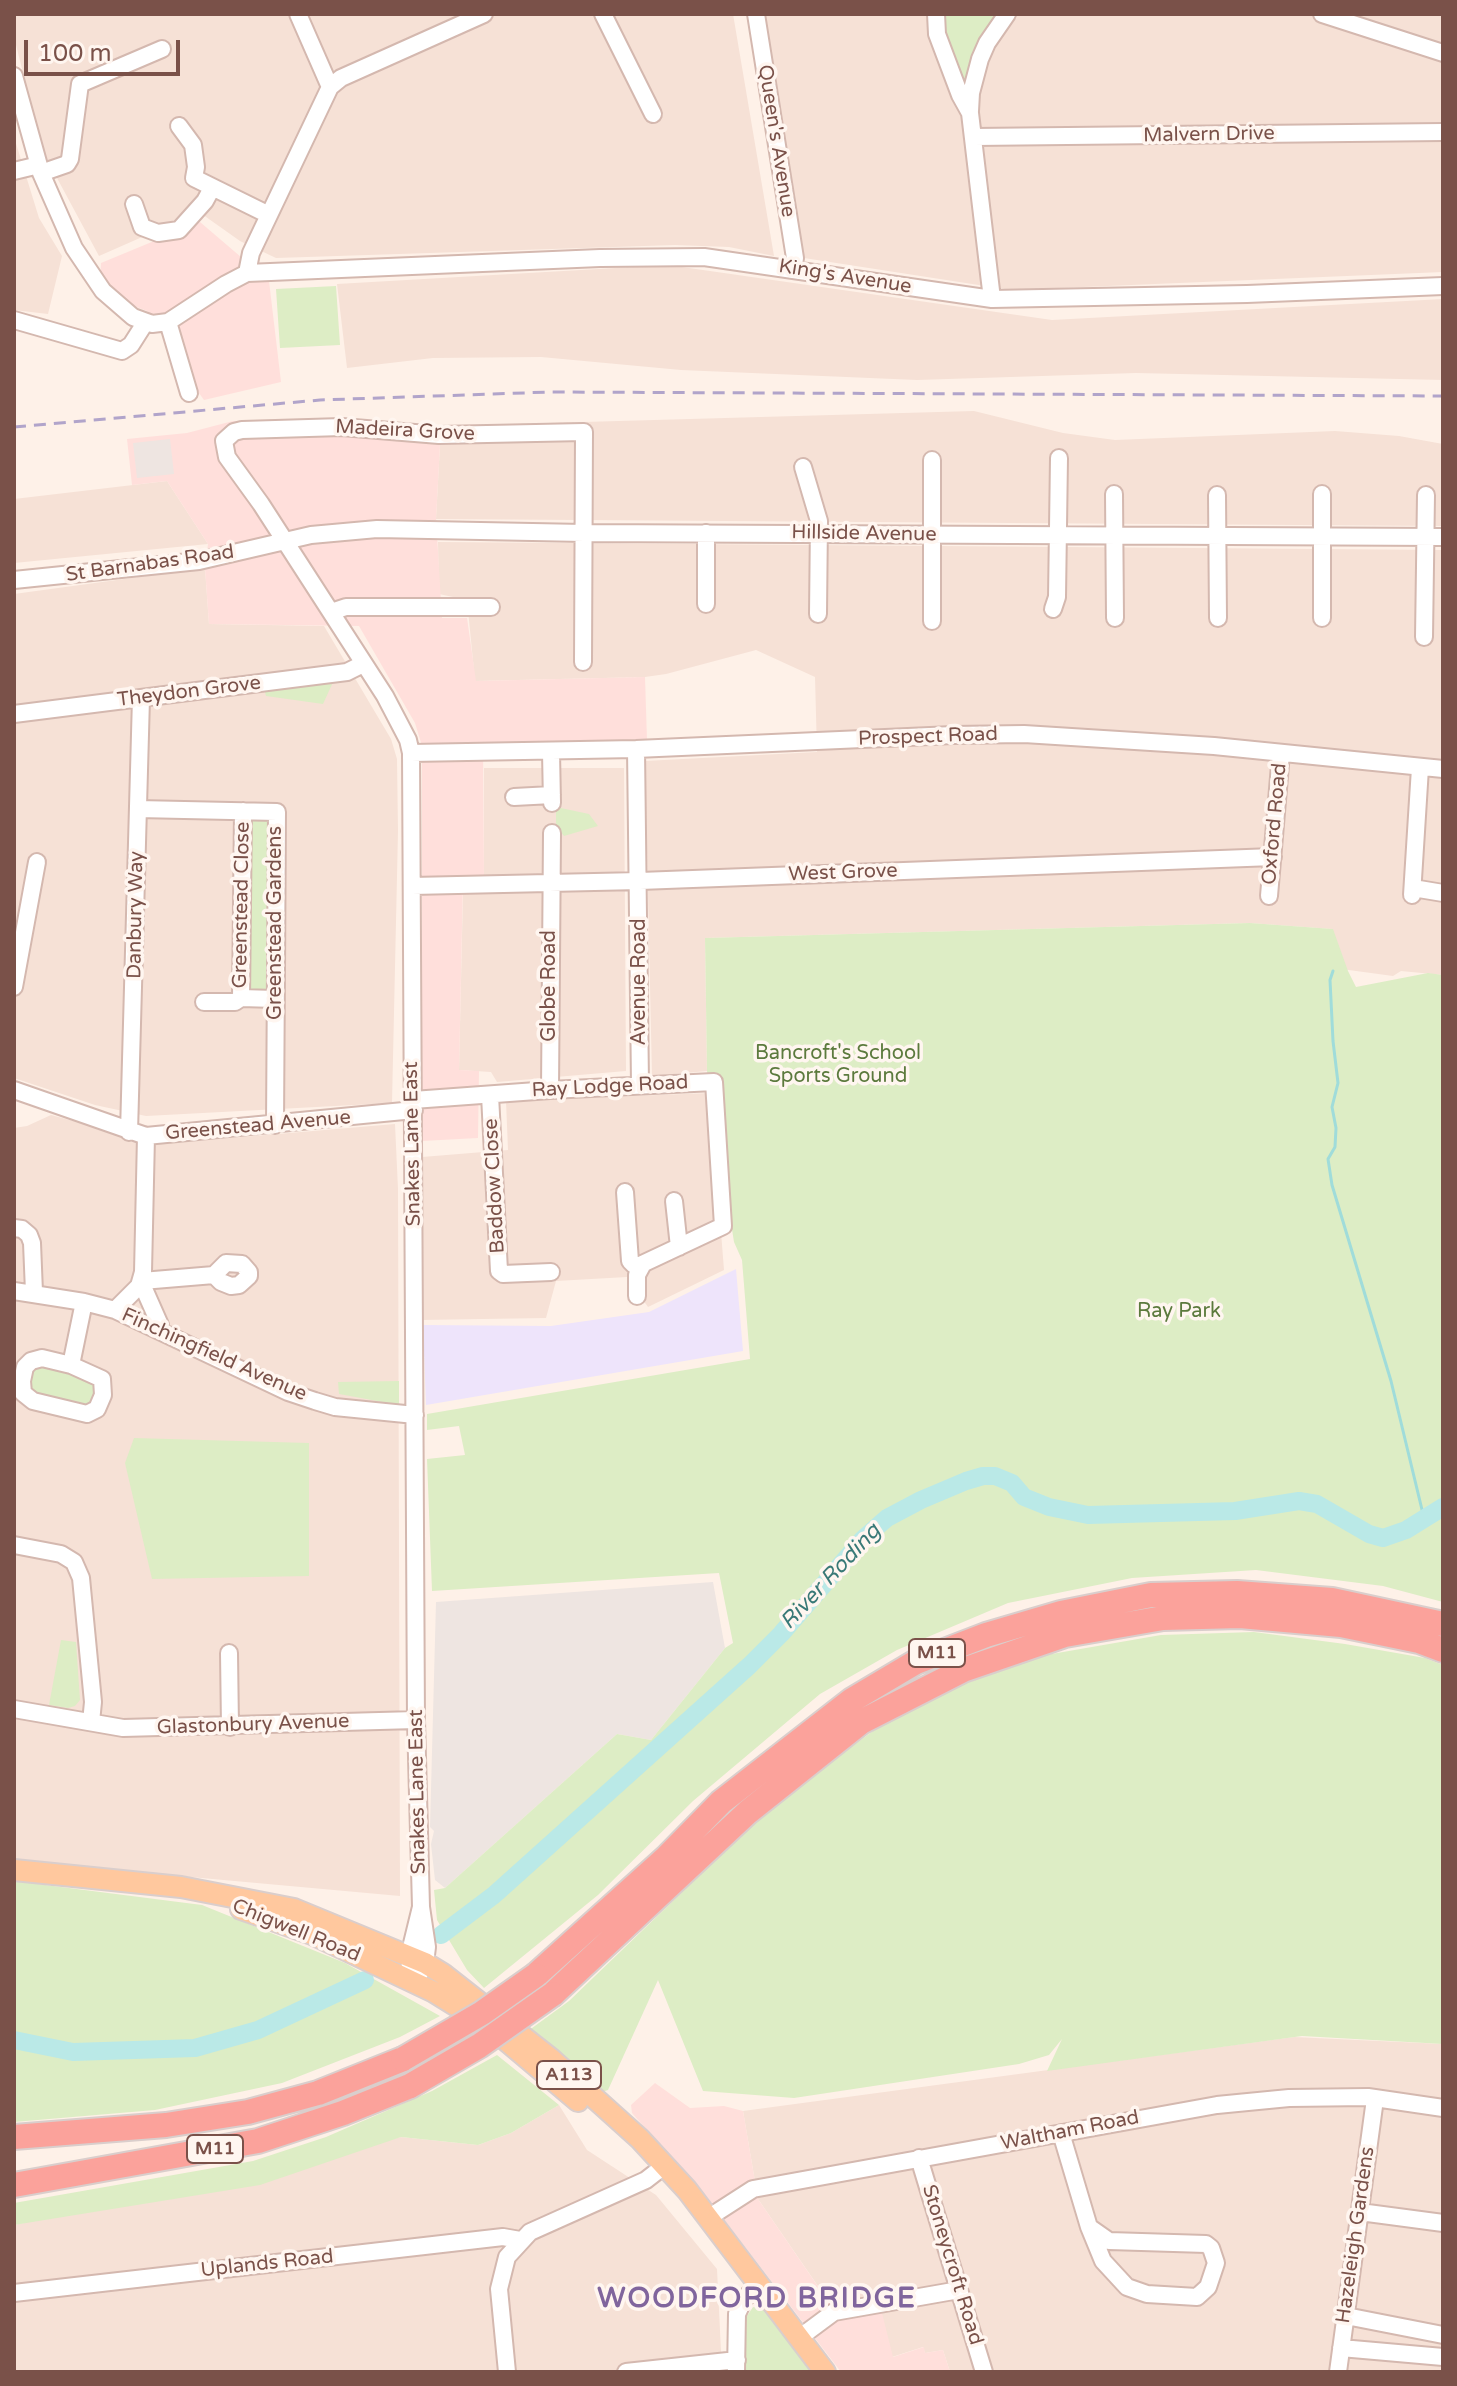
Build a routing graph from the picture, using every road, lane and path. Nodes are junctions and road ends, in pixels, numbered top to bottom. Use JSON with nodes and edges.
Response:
{"nodes":[{"id":1,"x":298,"y":14,"type":"edge"},
{"id":2,"x":484,"y":14,"type":"edge"},
{"id":3,"x":603,"y":14,"type":"edge"},
{"id":4,"x":756,"y":14,"type":"edge"},
{"id":5,"x":936,"y":14,"type":"edge"},
{"id":6,"x":1007,"y":14,"type":"edge"},
{"id":7,"x":1322,"y":14,"type":"edge"},
{"id":8,"x":162,"y":49,"type":"dead end"},
{"id":9,"x":1443,"y":53,"type":"edge"},
{"id":10,"x":14,"y":76,"type":"edge"},
{"id":11,"x":330,"y":87,"type":"junction"},
{"id":12,"x":644,"y":109,"type":"dead end"},
{"id":13,"x":970,"y":113,"type":"junction"},
{"id":14,"x":179,"y":126,"type":"dead end"},
{"id":15,"x":1443,"y":132,"type":"edge"},
{"id":16,"x":974,"y":137,"type":"junction"},
{"id":17,"x":40,"y":169,"type":"junction"},
{"id":18,"x":14,"y":171,"type":"edge"},
{"id":19,"x":212,"y":188,"type":"junction"},
{"id":20,"x":134,"y":204,"type":"dead end"},
{"id":21,"x":269,"y":215,"type":"junction"},
{"id":22,"x":793,"y":269,"type":"junction"},
{"id":23,"x":247,"y":273,"type":"junction"},
{"id":24,"x":1443,"y":286,"type":"edge"},
{"id":25,"x":992,"y":299,"type":"junction"},
{"id":26,"x":14,"y":320,"type":"edge"},
{"id":27,"x":168,"y":322,"type":"junction"},
{"id":28,"x":145,"y":323,"type":"junction"},
{"id":29,"x":189,"y":393,"type":"dead end"},
{"id":30,"x":228,"y":436,"type":"joint"},
{"id":31,"x":1059,"y":458,"type":"dead end"},
{"id":32,"x":932,"y":460,"type":"dead end"},
{"id":33,"x":803,"y":467,"type":"dead end"},
{"id":34,"x":1114,"y":494,"type":"dead end"},
{"id":35,"x":1322,"y":494,"type":"dead end"},
{"id":36,"x":1217,"y":495,"type":"dead end"},
{"id":37,"x":1426,"y":495,"type":"dead end"},
{"id":38,"x":584,"y":533,"type":"junction"},
{"id":39,"x":706,"y":533,"type":"junction"},
{"id":40,"x":817,"y":534,"type":"junction"},
{"id":41,"x":931,"y":535,"type":"junction"},
{"id":42,"x":1058,"y":535,"type":"junction"},
{"id":43,"x":1114,"y":535,"type":"junction"},
{"id":44,"x":1217,"y":537,"type":"junction"},
{"id":45,"x":1321,"y":537,"type":"junction"},
{"id":46,"x":1425,"y":537,"type":"junction"},
{"id":47,"x":1443,"y":537,"type":"edge"},
{"id":48,"x":286,"y":541,"type":"junction"},
{"id":49,"x":14,"y":580,"type":"edge"},
{"id":50,"x":706,"y":604,"type":"dead end"},
{"id":51,"x":491,"y":607,"type":"dead end"},
{"id":52,"x":1053,"y":609,"type":"dead end"},
{"id":53,"x":331,"y":612,"type":"junction"},
{"id":54,"x":818,"y":614,"type":"dead end"},
{"id":55,"x":1115,"y":618,"type":"dead end"},
{"id":56,"x":1218,"y":618,"type":"dead end"},
{"id":57,"x":1322,"y":618,"type":"dead end"},
{"id":58,"x":932,"y":621,"type":"dead end"},
{"id":59,"x":1424,"y":637,"type":"dead end"},
{"id":60,"x":583,"y":662,"type":"dead end"},
{"id":61,"x":363,"y":664,"type":"junction"},
{"id":62,"x":141,"y":698,"type":"junction"},
{"id":63,"x":14,"y":714,"type":"edge"},
{"id":64,"x":636,"y":749,"type":"junction"},
{"id":65,"x":551,"y":752,"type":"junction"},
{"id":66,"x":411,"y":753,"type":"junction"},
{"id":67,"x":1281,"y":753,"type":"junction"},
{"id":68,"x":1420,"y":768,"type":"junction"},
{"id":69,"x":1443,"y":769,"type":"edge"},
{"id":70,"x":514,"y":797,"type":"dead end"},
{"id":71,"x":138,"y":809,"type":"junction"},
{"id":72,"x":243,"y":811,"type":"junction"},
{"id":73,"x":552,"y":833,"type":"dead end"},
{"id":74,"x":1273,"y":857,"type":"junction"},
{"id":75,"x":37,"y":862,"type":"dead end"},
{"id":76,"x":640,"y":881,"type":"junction"},
{"id":77,"x":550,"y":883,"type":"junction"},
{"id":78,"x":412,"y":886,"type":"junction"},
{"id":79,"x":1443,"y":893,"type":"edge"},
{"id":80,"x":1269,"y":896,"type":"dead end"},
{"id":81,"x":14,"y":987,"type":"edge"},
{"id":82,"x":241,"y":998,"type":"junction"},
{"id":83,"x":275,"y":999,"type":"junction"},
{"id":84,"x":204,"y":1002,"type":"dead end"},
{"id":85,"x":640,"y":1084,"type":"junction"},
{"id":86,"x":14,"y":1090,"type":"edge"},
{"id":87,"x":550,"y":1090,"type":"junction"},
{"id":88,"x":490,"y":1095,"type":"junction"},
{"id":89,"x":414,"y":1105,"type":"junction"},
{"id":90,"x":275,"y":1125,"type":"junction"},
{"id":91,"x":129,"y":1132,"type":"junction"},
{"id":92,"x":146,"y":1136,"type":"junction"},
{"id":93,"x":625,"y":1192,"type":"dead end"},
{"id":94,"x":674,"y":1201,"type":"dead end"},
{"id":95,"x":14,"y":1228,"type":"edge"},
{"id":96,"x":679,"y":1247,"type":"junction"},
{"id":97,"x":641,"y":1265,"type":"junction"},
{"id":98,"x":551,"y":1272,"type":"dead end"},
{"id":99,"x":214,"y":1275,"type":"dead end"},
{"id":100,"x":141,"y":1284,"type":"junction"},
{"id":101,"x":14,"y":1291,"type":"edge"},
{"id":102,"x":34,"y":1292,"type":"junction"},
{"id":103,"x":637,"y":1296,"type":"dead end"},
{"id":104,"x":84,"y":1302,"type":"junction"},
{"id":105,"x":115,"y":1310,"type":"junction"},
{"id":106,"x":158,"y":1328,"type":"junction"},
{"id":107,"x":71,"y":1365,"type":"junction"},
{"id":108,"x":415,"y":1415,"type":"junction"},
{"id":109,"x":14,"y":1545,"type":"edge"},
{"id":110,"x":1443,"y":1624,"type":"edge"},
{"id":111,"x":1443,"y":1650,"type":"edge"},
{"id":112,"x":229,"y":1653,"type":"dead end"},
{"id":113,"x":14,"y":1709,"type":"edge"},
{"id":114,"x":416,"y":1720,"type":"junction"},
{"id":115,"x":91,"y":1722,"type":"junction"},
{"id":116,"x":230,"y":1727,"type":"junction"},
{"id":117,"x":14,"y":1870,"type":"edge"},
{"id":118,"x":181,"y":1887,"type":"junction"},
{"id":119,"x":417,"y":1960,"type":"junction"},
{"id":120,"x":411,"y":1979,"type":"junction"},
{"id":121,"x":1375,"y":2099,"type":"junction"},
{"id":122,"x":1443,"y":2108,"type":"edge"},
{"id":123,"x":1061,"y":2133,"type":"junction"},
{"id":124,"x":14,"y":2137,"type":"edge"},
{"id":125,"x":919,"y":2158,"type":"junction"},
{"id":126,"x":662,"y":2168,"type":"junction"},
{"id":127,"x":14,"y":2185,"type":"edge"},
{"id":128,"x":702,"y":2211,"type":"junction"},
{"id":129,"x":1360,"y":2212,"type":"junction"},
{"id":130,"x":1443,"y":2223,"type":"edge"},
{"id":131,"x":1089,"y":2227,"type":"junction"},
{"id":132,"x":520,"y":2240,"type":"junction"},
{"id":133,"x":759,"y":2284,"type":"junction"},
{"id":134,"x":959,"y":2290,"type":"junction"},
{"id":135,"x":14,"y":2293,"type":"edge"},
{"id":136,"x":1346,"y":2316,"type":"junction"},
{"id":137,"x":1443,"y":2335,"type":"edge"},
{"id":138,"x":799,"y":2338,"type":"junction"},
{"id":139,"x":1341,"y":2348,"type":"junction"},
{"id":140,"x":1443,"y":2357,"type":"edge"},
{"id":141,"x":737,"y":2366,"type":"edge"},
{"id":142,"x":507,"y":2372,"type":"edge"},
{"id":143,"x":626,"y":2372,"type":"edge"},
{"id":144,"x":825,"y":2372,"type":"edge"},
{"id":145,"x":984,"y":2372,"type":"edge"},
{"id":146,"x":1338,"y":2372,"type":"edge"}],
"edges":[{"from":1,"to":11,"type":"street"},
{"from":2,"to":11,"type":"street"},
{"from":3,"to":12,"type":"street"},
{"from":4,"to":22,"type":"street","name":"Queen's Avenue"},
{"from":5,"to":13,"type":"street"},
{"from":6,"to":13,"type":"street"},
{"from":7,"to":9,"type":"street"},
{"from":8,"to":17,"type":"street"},
{"from":10,"to":17,"type":"street"},
{"from":11,"to":21,"type":"street"},
{"from":13,"to":16,"type":"street"},
{"from":14,"to":19,"type":"street"},
{"from":15,"to":16,"type":"street","name":"Malvern Drive"},
{"from":16,"to":25,"type":"street"},
{"from":17,"to":18,"type":"street"},
{"from":17,"to":28,"type":"street"},
{"from":19,"to":20,"type":"street"},
{"from":19,"to":21,"type":"street"},
{"from":21,"to":23,"type":"street"},
{"from":22,"to":23,"type":"street","name":"King's Avenue"},
{"from":22,"to":25,"type":"street","name":"King's Avenue"},
{"from":23,"to":27,"type":"street"},
{"from":24,"to":25,"type":"street","name":"King's Avenue"},
{"from":26,"to":28,"type":"street"},
{"from":27,"to":28,"type":"street"},
{"from":27,"to":29,"type":"street"},
{"from":30,"to":38,"type":"street","name":"Madeira Grove"},
{"from":30,"to":48,"type":"street","name":"Snakes Lane East"},
{"from":31,"to":42,"type":"street"},
{"from":32,"to":41,"type":"street"},
{"from":33,"to":40,"type":"street"},
{"from":34,"to":43,"type":"street"},
{"from":35,"to":45,"type":"street"},
{"from":36,"to":44,"type":"street"},
{"from":37,"to":46,"type":"street"},
{"from":38,"to":39,"type":"street","name":"Hillside Avenue"},
{"from":38,"to":48,"type":"street","name":"Hillside Avenue"},
{"from":38,"to":60,"type":"street","name":"Madeira Grove"},
{"from":39,"to":40,"type":"street","name":"Hillside Avenue"},
{"from":39,"to":50,"type":"street"},
{"from":40,"to":41,"type":"street","name":"Hillside Avenue"},
{"from":40,"to":54,"type":"street"},
{"from":41,"to":42,"type":"street","name":"Hillside Avenue"},
{"from":41,"to":58,"type":"street"},
{"from":42,"to":43,"type":"street","name":"Hillside Avenue"},
{"from":42,"to":52,"type":"street"},
{"from":43,"to":44,"type":"street","name":"Hillside Avenue"},
{"from":43,"to":55,"type":"street"},
{"from":44,"to":45,"type":"street","name":"Hillside Avenue"},
{"from":44,"to":56,"type":"street"},
{"from":45,"to":46,"type":"street","name":"Hillside Avenue"},
{"from":45,"to":57,"type":"street"},
{"from":46,"to":47,"type":"street","name":"Hillside Avenue"},
{"from":46,"to":59,"type":"street"},
{"from":48,"to":49,"type":"street","name":"St Barnabas Road"},
{"from":48,"to":53,"type":"street","name":"Snakes Lane East"},
{"from":51,"to":53,"type":"street"},
{"from":53,"to":61,"type":"street","name":"Snakes Lane East"},
{"from":61,"to":62,"type":"street","name":"Theydon Grove"},
{"from":61,"to":66,"type":"street","name":"Snakes Lane East"},
{"from":62,"to":63,"type":"street","name":"Theydon Grove"},
{"from":62,"to":71,"type":"street","name":"Danbury Way"},
{"from":64,"to":65,"type":"street","name":"Prospect Road"},
{"from":64,"to":67,"type":"street","name":"Prospect Road"},
{"from":64,"to":76,"type":"street","name":"Avenue Road"},
{"from":65,"to":66,"type":"street","name":"Prospect Road"},
{"from":65,"to":70,"type":"street"},
{"from":66,"to":78,"type":"street","name":"Snakes Lane East"},
{"from":67,"to":68,"type":"street","name":"Prospect Road"},
{"from":67,"to":74,"type":"street","name":"Oxford Road"},
{"from":68,"to":69,"type":"street","name":"Prospect Road"},
{"from":68,"to":79,"type":"street"},
{"from":71,"to":72,"type":"street","name":"Greenstead Gardens"},
{"from":71,"to":91,"type":"street","name":"Danbury Way"},
{"from":72,"to":82,"type":"street","name":"Greenstead Close"},
{"from":72,"to":83,"type":"street","name":"Greenstead Gardens"},
{"from":73,"to":77,"type":"street","name":"Globe Road"},
{"from":74,"to":76,"type":"street","name":"West Grove"},
{"from":74,"to":80,"type":"street","name":"Oxford Road"},
{"from":75,"to":81,"type":"street"},
{"from":76,"to":77,"type":"street","name":"West Grove"},
{"from":76,"to":85,"type":"street","name":"Avenue Road"},
{"from":77,"to":78,"type":"street","name":"West Grove"},
{"from":77,"to":87,"type":"street","name":"Globe Road"},
{"from":78,"to":89,"type":"street","name":"Snakes Lane East"},
{"from":82,"to":83,"type":"street","name":"Greenstead Close"},
{"from":82,"to":84,"type":"street","name":"Greenstead Close"},
{"from":83,"to":90,"type":"street","name":"Greenstead Gardens"},
{"from":85,"to":87,"type":"street","name":"Ray Lodge Road"},
{"from":85,"to":96,"type":"street","name":"Ray Lodge Road"},
{"from":86,"to":91,"type":"street","name":"Greenstead Avenue"},
{"from":87,"to":88,"type":"street","name":"Ray Lodge Road"},
{"from":88,"to":89,"type":"street","name":"Ray Lodge Road"},
{"from":88,"to":98,"type":"street","name":"Baddow Close"},
{"from":89,"to":90,"type":"street","name":"Greenstead Avenue"},
{"from":89,"to":108,"type":"street","name":"Snakes Lane East"},
{"from":90,"to":92,"type":"street","name":"Greenstead Avenue"},
{"from":91,"to":92,"type":"street","name":"Greenstead Avenue"},
{"from":92,"to":100,"type":"street"},
{"from":93,"to":97,"type":"street"},
{"from":94,"to":96,"type":"street"},
{"from":95,"to":102,"type":"street"},
{"from":96,"to":97,"type":"street","name":"Ray Lodge Road"},
{"from":97,"to":103,"type":"street"},
{"from":99,"to":100,"type":"street"},
{"from":100,"to":105,"type":"street"},
{"from":100,"to":106,"type":"street"},
{"from":101,"to":102,"type":"street","name":"Finchingfield Avenue"},
{"from":102,"to":104,"type":"street","name":"Finchingfield Avenue"},
{"from":104,"to":105,"type":"street","name":"Finchingfield Avenue"},
{"from":104,"to":107,"type":"street"},
{"from":105,"to":106,"type":"street","name":"Finchingfield Avenue"},
{"from":106,"to":108,"type":"street","name":"Finchingfield Avenue"},
{"from":107,"to":107,"type":"street"},
{"from":108,"to":114,"type":"street","name":"Snakes Lane East"},
{"from":109,"to":115,"type":"street"},
{"from":110,"to":124,"type":"highway","number":"M11","bridge":true},
{"from":111,"to":127,"type":"highway","number":"M11","bridge":true},
{"from":112,"to":116,"type":"street"},
{"from":113,"to":115,"type":"street","name":"Glastonbury Avenue"},
{"from":114,"to":116,"type":"street","name":"Glastonbury Avenue"},
{"from":114,"to":119,"type":"street","name":"Snakes Lane East"},
{"from":115,"to":116,"type":"street","name":"Glastonbury Avenue"},
{"from":117,"to":118,"type":"main road","name":"Chigwell Road","number":"A113"},
{"from":118,"to":119,"type":"main road","name":"Chigwell Road","number":"A113"},
{"from":118,"to":120,"type":"main road","name":"Chigwell Road","number":"A113"},
{"from":119,"to":120,"type":"street"},
{"from":119,"to":126,"type":"main road","name":"Chigwell Road","number":"A113"},
{"from":120,"to":126,"type":"main road","name":"Chigwell Road","number":"A113"},
{"from":121,"to":122,"type":"street","name":"Waltham Road"},
{"from":121,"to":123,"type":"street","name":"Waltham Road"},
{"from":121,"to":129,"type":"street","name":"Hazeleigh Gardens"},
{"from":123,"to":125,"type":"street","name":"Waltham Road"},
{"from":123,"to":131,"type":"street"},
{"from":125,"to":128,"type":"street","name":"Waltham Road"},
{"from":125,"to":134,"type":"street","name":"Stoneycroft Road"},
{"from":126,"to":128,"type":"main road","name":"Chigwell Road","number":"A113"},
{"from":126,"to":132,"type":"street"},
{"from":128,"to":133,"type":"main road","name":"Chigwell Road","number":"A113"},
{"from":129,"to":130,"type":"street"},
{"from":129,"to":136,"type":"street","name":"Hazeleigh Gardens"},
{"from":131,"to":131,"type":"street"},
{"from":132,"to":135,"type":"street","name":"Uplands Road"},
{"from":132,"to":142,"type":"street"},
{"from":133,"to":138,"type":"main road","name":"Chigwell Road","number":"A113"},
{"from":133,"to":141,"type":"street"},
{"from":134,"to":138,"type":"street"},
{"from":134,"to":145,"type":"street","name":"Stoneycroft Road"},
{"from":136,"to":137,"type":"street"},
{"from":136,"to":139,"type":"street","name":"Hazeleigh Gardens"},
{"from":138,"to":144,"type":"main road","name":"Chigwell Road","number":"A113"},
{"from":139,"to":140,"type":"street"},
{"from":139,"to":146,"type":"street","name":"Hazeleigh Gardens"},
{"from":141,"to":143,"type":"street"}]}
